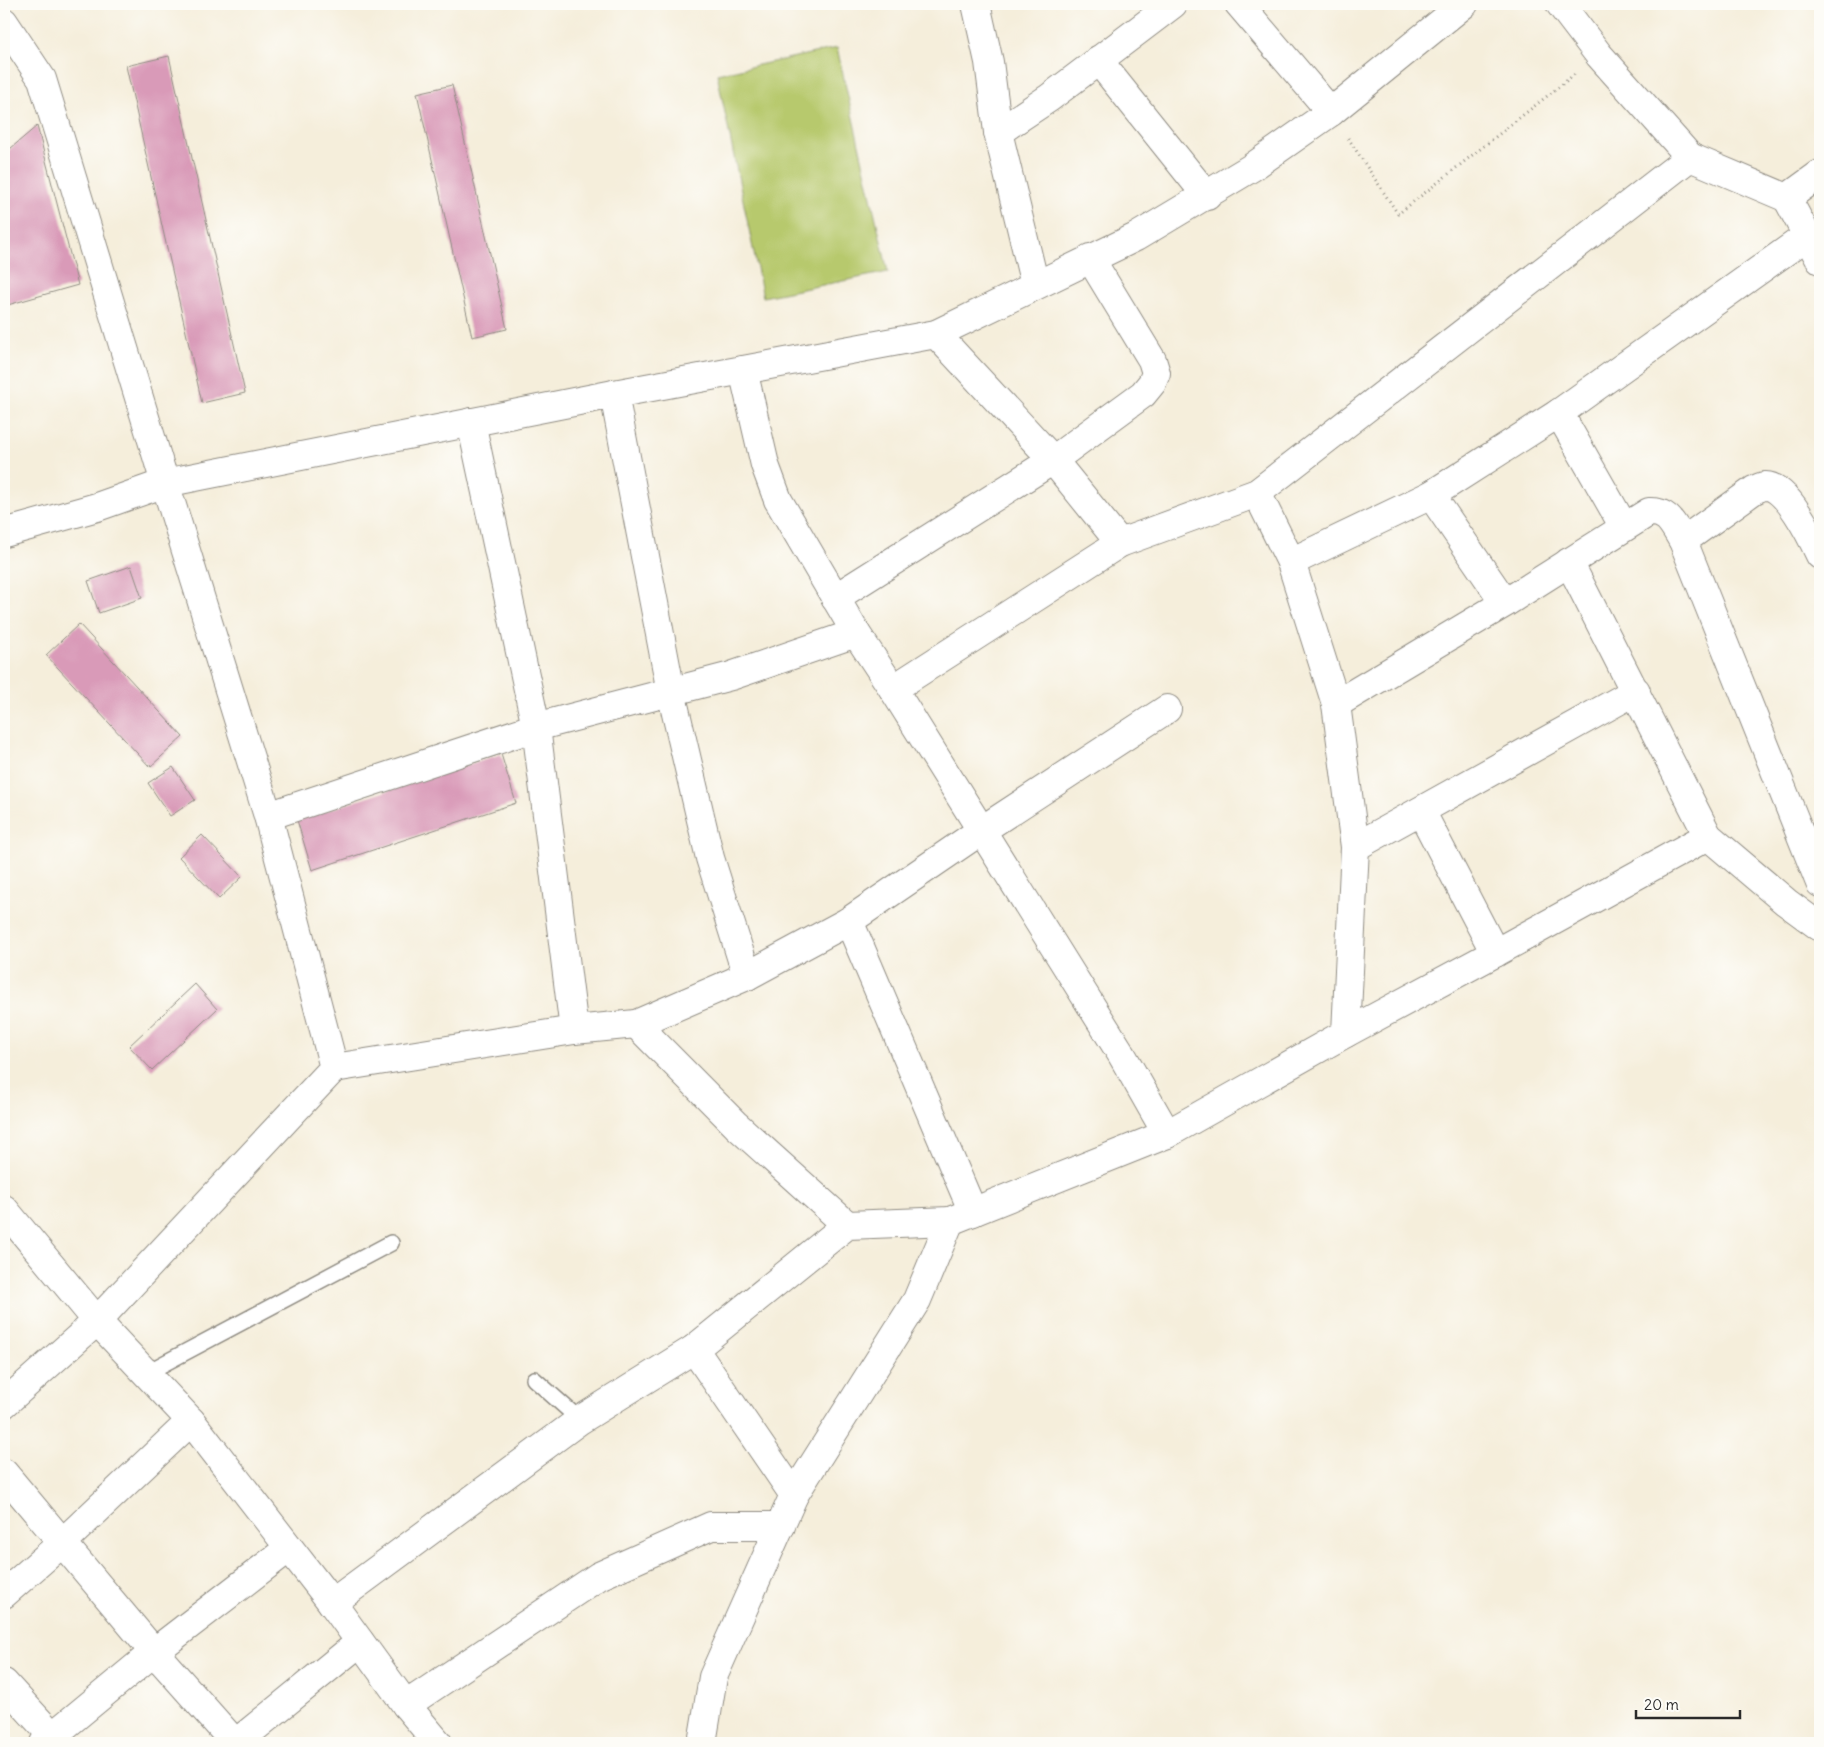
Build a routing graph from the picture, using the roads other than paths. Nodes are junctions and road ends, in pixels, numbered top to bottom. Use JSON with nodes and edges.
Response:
{"nodes":[{"id":1,"x":976,"y":4,"type":"edge"},
{"id":2,"x":1239,"y":4,"type":"edge"},
{"id":3,"x":1464,"y":4,"type":"edge"},
{"id":4,"x":1560,"y":4,"type":"edge"},
{"id":5,"x":1166,"y":6,"type":"edge"},
{"id":6,"x":4,"y":22,"type":"edge"},
{"id":7,"x":1098,"y":60,"type":"junction"},
{"id":8,"x":1331,"y":112,"type":"junction"},
{"id":9,"x":998,"y":132,"type":"junction"},
{"id":10,"x":1690,"y":157,"type":"junction"},
{"id":11,"x":1820,"y":174,"type":"edge"},
{"id":12,"x":1207,"y":196,"type":"junction"},
{"id":13,"x":1787,"y":198,"type":"junction"},
{"id":14,"x":1807,"y":236,"type":"junction"},
{"id":15,"x":1090,"y":258,"type":"junction"},
{"id":16,"x":1820,"y":260,"type":"edge"},
{"id":17,"x":1034,"y":285,"type":"junction"},
{"id":18,"x":936,"y":334,"type":"junction"},
{"id":19,"x":743,"y":370,"type":"junction"},
{"id":20,"x":614,"y":394,"type":"junction"},
{"id":21,"x":1559,"y":413,"type":"junction"},
{"id":22,"x":471,"y":422,"type":"junction"},
{"id":23,"x":1054,"y":460,"type":"junction"},
{"id":24,"x":165,"y":483,"type":"junction"},
{"id":25,"x":1257,"y":493,"type":"junction"},
{"id":26,"x":1431,"y":495,"type":"junction"},
{"id":27,"x":1624,"y":527,"type":"junction"},
{"id":28,"x":4,"y":533,"type":"edge"},
{"id":29,"x":1683,"y":541,"type":"junction"},
{"id":30,"x":1120,"y":544,"type":"junction"},
{"id":31,"x":1820,"y":555,"type":"edge"},
{"id":32,"x":1291,"y":562,"type":"junction"},
{"id":33,"x":1569,"y":562,"type":"junction"},
{"id":34,"x":835,"y":598,"type":"junction"},
{"id":35,"x":1505,"y":603,"type":"junction"},
{"id":36,"x":856,"y":633,"type":"junction"},
{"id":37,"x":893,"y":689,"type":"junction"},
{"id":38,"x":1636,"y":691,"type":"junction"},
{"id":39,"x":671,"y":692,"type":"junction"},
{"id":40,"x":1336,"y":704,"type":"junction"},
{"id":41,"x":1167,"y":708,"type":"dead end"},
{"id":42,"x":536,"y":727,"type":"junction"},
{"id":43,"x":1421,"y":812,"type":"junction"},
{"id":44,"x":268,"y":816,"type":"junction"},
{"id":45,"x":982,"y":830,"type":"junction"},
{"id":46,"x":1708,"y":836,"type":"junction"},
{"id":47,"x":1355,"y":847,"type":"junction"},
{"id":48,"x":1820,"y":883,"type":"edge"},
{"id":49,"x":849,"y":921,"type":"junction"},
{"id":50,"x":1820,"y":927,"type":"edge"},
{"id":51,"x":1495,"y":953,"type":"junction"},
{"id":52,"x":747,"y":976,"type":"junction"},
{"id":53,"x":636,"y":1024,"type":"junction"},
{"id":54,"x":574,"y":1030,"type":"junction"},
{"id":55,"x":1346,"y":1033,"type":"junction"},
{"id":56,"x":334,"y":1068,"type":"junction"},
{"id":57,"x":1167,"y":1134,"type":"junction"},
{"id":58,"x":962,"y":1216,"type":"junction"},
{"id":59,"x":8,"y":1223,"type":"edge"},
{"id":60,"x":847,"y":1225,"type":"junction"},
{"id":61,"x":391,"y":1243,"type":"dead end"},
{"id":62,"x":97,"y":1321,"type":"junction"},
{"id":63,"x":694,"y":1349,"type":"junction"},
{"id":64,"x":146,"y":1373,"type":"junction"},
{"id":65,"x":534,"y":1379,"type":"dead end"},
{"id":66,"x":4,"y":1404,"type":"edge"},
{"id":67,"x":580,"y":1420,"type":"junction"},
{"id":68,"x":191,"y":1421,"type":"junction"},
{"id":69,"x":4,"y":1473,"type":"edge"},
{"id":70,"x":794,"y":1495,"type":"junction"},
{"id":71,"x":781,"y":1526,"type":"junction"},
{"id":72,"x":62,"y":1543,"type":"junction"},
{"id":73,"x":289,"y":1548,"type":"junction"},
{"id":74,"x":4,"y":1594,"type":"edge"},
{"id":75,"x":332,"y":1603,"type":"junction"},
{"id":76,"x":360,"y":1642,"type":"junction"},
{"id":77,"x":154,"y":1652,"type":"junction"},
{"id":78,"x":4,"y":1683,"type":"edge"},
{"id":79,"x":406,"y":1704,"type":"junction"},
{"id":80,"x":52,"y":1741,"type":"edge"},
{"id":81,"x":236,"y":1743,"type":"edge"},
{"id":82,"x":438,"y":1743,"type":"edge"},
{"id":83,"x":702,"y":1743,"type":"edge"}],
"edges":[{"from":1,"to":9,"type":"street"},
{"from":2,"to":8,"type":"street"},
{"from":3,"to":8,"type":"street"},
{"from":4,"to":10,"type":"street"},
{"from":5,"to":7,"type":"street"},
{"from":6,"to":24,"type":"street"},
{"from":7,"to":9,"type":"street"},
{"from":7,"to":12,"type":"street"},
{"from":8,"to":12,"type":"street"},
{"from":9,"to":17,"type":"street"},
{"from":10,"to":13,"type":"street"},
{"from":10,"to":25,"type":"street"},
{"from":11,"to":13,"type":"street"},
{"from":12,"to":15,"type":"street"},
{"from":13,"to":14,"type":"street"},
{"from":14,"to":16,"type":"street"},
{"from":14,"to":21,"type":"street"},
{"from":15,"to":17,"type":"street"},
{"from":15,"to":23,"type":"street"},
{"from":17,"to":18,"type":"street"},
{"from":18,"to":19,"type":"street"},
{"from":18,"to":23,"type":"street"},
{"from":19,"to":20,"type":"street"},
{"from":19,"to":34,"type":"street"},
{"from":20,"to":22,"type":"street"},
{"from":20,"to":39,"type":"street"},
{"from":21,"to":26,"type":"street"},
{"from":21,"to":27,"type":"street"},
{"from":22,"to":24,"type":"street"},
{"from":22,"to":42,"type":"street"},
{"from":23,"to":30,"type":"street"},
{"from":23,"to":34,"type":"street"},
{"from":24,"to":28,"type":"street"},
{"from":24,"to":44,"type":"street"},
{"from":25,"to":30,"type":"street"},
{"from":25,"to":32,"type":"street"},
{"from":26,"to":32,"type":"street"},
{"from":26,"to":35,"type":"street"},
{"from":27,"to":29,"type":"street"},
{"from":27,"to":33,"type":"street"},
{"from":29,"to":31,"type":"street"},
{"from":29,"to":48,"type":"street"},
{"from":30,"to":37,"type":"street"},
{"from":32,"to":40,"type":"street"},
{"from":33,"to":35,"type":"street"},
{"from":33,"to":38,"type":"street"},
{"from":34,"to":36,"type":"street"},
{"from":35,"to":40,"type":"street"},
{"from":36,"to":37,"type":"street"},
{"from":36,"to":39,"type":"street"},
{"from":37,"to":45,"type":"street"},
{"from":38,"to":43,"type":"street"},
{"from":38,"to":46,"type":"street"},
{"from":39,"to":42,"type":"street"},
{"from":39,"to":52,"type":"street"},
{"from":40,"to":47,"type":"street"},
{"from":41,"to":45,"type":"street"},
{"from":42,"to":44,"type":"street"},
{"from":42,"to":54,"type":"street"},
{"from":43,"to":47,"type":"street"},
{"from":43,"to":51,"type":"street"},
{"from":44,"to":56,"type":"street"},
{"from":45,"to":49,"type":"street"},
{"from":45,"to":57,"type":"street"},
{"from":46,"to":50,"type":"street"},
{"from":46,"to":51,"type":"street"},
{"from":47,"to":55,"type":"street"},
{"from":49,"to":52,"type":"street"},
{"from":49,"to":58,"type":"street"},
{"from":51,"to":55,"type":"street"},
{"from":52,"to":53,"type":"street"},
{"from":53,"to":54,"type":"street"},
{"from":53,"to":60,"type":"street"},
{"from":54,"to":56,"type":"street"},
{"from":55,"to":57,"type":"street"},
{"from":56,"to":62,"type":"street"},
{"from":57,"to":58,"type":"street"},
{"from":58,"to":60,"type":"street"},
{"from":58,"to":70,"type":"street"},
{"from":59,"to":62,"type":"street"},
{"from":60,"to":63,"type":"street"},
{"from":61,"to":64,"type":"lane"},
{"from":62,"to":64,"type":"street"},
{"from":62,"to":66,"type":"street"},
{"from":63,"to":67,"type":"street"},
{"from":63,"to":70,"type":"street"},
{"from":64,"to":68,"type":"street"},
{"from":65,"to":67,"type":"lane"},
{"from":67,"to":75,"type":"street"},
{"from":68,"to":72,"type":"street"},
{"from":68,"to":73,"type":"street"},
{"from":69,"to":72,"type":"street"},
{"from":70,"to":71,"type":"street"},
{"from":71,"to":79,"type":"street"},
{"from":71,"to":83,"type":"street"},
{"from":72,"to":74,"type":"street"},
{"from":72,"to":77,"type":"street"},
{"from":73,"to":75,"type":"street"},
{"from":73,"to":77,"type":"street"},
{"from":75,"to":76,"type":"street"},
{"from":76,"to":79,"type":"street"},
{"from":76,"to":81,"type":"street"},
{"from":77,"to":80,"type":"street"},
{"from":77,"to":81,"type":"street"},
{"from":78,"to":80,"type":"street"},
{"from":79,"to":82,"type":"street"}]}
